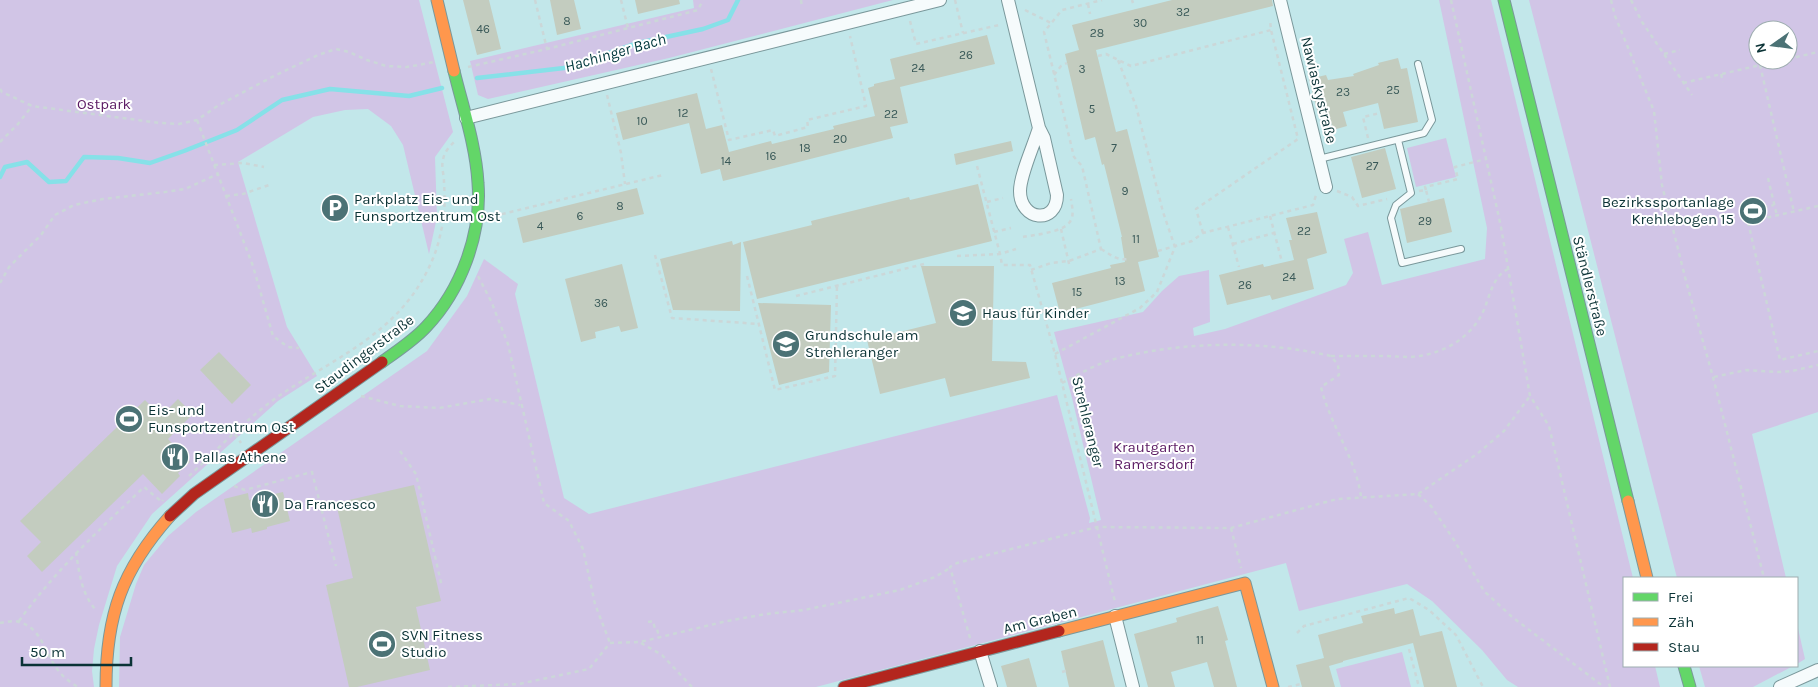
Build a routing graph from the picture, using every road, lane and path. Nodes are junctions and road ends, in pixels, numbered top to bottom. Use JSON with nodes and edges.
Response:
{"nodes":[{"id":1,"x":436,"y":0,"type":"edge"},
{"id":2,"x":535,"y":0,"type":"edge"},
{"id":3,"x":621,"y":0,"type":"edge"},
{"id":4,"x":703,"y":0,"type":"edge"},
{"id":5,"x":801,"y":0,"type":"edge"},
{"id":6,"x":940,"y":0,"type":"edge"},
{"id":7,"x":956,"y":0,"type":"edge"},
{"id":8,"x":1008,"y":0,"type":"edge"},
{"id":9,"x":1102,"y":0,"type":"edge"},
{"id":10,"x":1280,"y":0,"type":"edge"},
{"id":11,"x":1451,"y":0,"type":"edge"},
{"id":12,"x":1504,"y":0,"type":"edge"},
{"id":13,"x":1611,"y":0,"type":"edge"},
{"id":14,"x":1631,"y":0,"type":"edge"},
{"id":15,"x":1088,"y":4,"type":"junction"},
{"id":16,"x":802,"y":7,"type":"dead end"},
{"id":17,"x":907,"y":8,"type":"junction"},
{"id":18,"x":1025,"y":10,"type":"dead end"},
{"id":19,"x":1269,"y":12,"type":"dead end"},
{"id":20,"x":1090,"y":14,"type":"dead end"},
{"id":21,"x":847,"y":23,"type":"junction"},
{"id":22,"x":1051,"y":23,"type":"junction"},
{"id":23,"x":998,"y":24,"type":"dead end"},
{"id":24,"x":628,"y":28,"type":"junction"},
{"id":25,"x":1271,"y":30,"type":"junction"},
{"id":26,"x":963,"y":33,"type":"junction"},
{"id":27,"x":547,"y":49,"type":"junction"},
{"id":28,"x":1680,"y":50,"type":"dead end"},
{"id":29,"x":1818,"y":52,"type":"edge"},
{"id":30,"x":1664,"y":54,"type":"junction"},
{"id":31,"x":1098,"y":56,"type":"dead end"},
{"id":32,"x":1798,"y":57,"type":"edge"},
{"id":33,"x":708,"y":58,"type":"junction"},
{"id":34,"x":1118,"y":60,"type":"junction"},
{"id":35,"x":1067,"y":63,"type":"dead end"},
{"id":36,"x":1418,"y":64,"type":"dead end"},
{"id":37,"x":453,"y":65,"type":"junction"},
{"id":38,"x":1748,"y":68,"type":"edge"},
{"id":39,"x":1761,"y":70,"type":"edge"},
{"id":40,"x":1721,"y":74,"type":"junction"},
{"id":41,"x":1054,"y":75,"type":"junction"},
{"id":42,"x":1683,"y":82,"type":"junction"},
{"id":43,"x":1723,"y":82,"type":"dead end"},
{"id":44,"x":604,"y":83,"type":"junction"},
{"id":45,"x":0,"y":89,"type":"edge"},
{"id":46,"x":1692,"y":95,"type":"dead end"},
{"id":47,"x":32,"y":106,"type":"junction"},
{"id":48,"x":1380,"y":113,"type":"dead end"},
{"id":49,"x":466,"y":118,"type":"junction"},
{"id":50,"x":197,"y":120,"type":"junction"},
{"id":51,"x":1039,"y":128,"type":"junction"},
{"id":52,"x":470,"y":135,"type":"junction"},
{"id":53,"x":1398,"y":140,"type":"junction"},
{"id":54,"x":0,"y":142,"type":"edge"},
{"id":55,"x":1370,"y":146,"type":"junction"},
{"id":56,"x":1319,"y":159,"type":"junction"},
{"id":57,"x":1486,"y":159,"type":"junction"},
{"id":58,"x":214,"y":165,"type":"junction"},
{"id":59,"x":977,"y":166,"type":"dead end"},
{"id":60,"x":264,"y":167,"type":"dead end"},
{"id":61,"x":218,"y":174,"type":"junction"},
{"id":62,"x":662,"y":175,"type":"dead end"},
{"id":63,"x":1768,"y":178,"type":"dead end"},
{"id":64,"x":625,"y":184,"type":"junction"},
{"id":65,"x":269,"y":185,"type":"dead end"},
{"id":66,"x":1322,"y":189,"type":"junction"},
{"id":67,"x":1426,"y":190,"type":"junction"},
{"id":68,"x":1411,"y":193,"type":"junction"},
{"id":69,"x":226,"y":196,"type":"junction"},
{"id":70,"x":1004,"y":198,"type":"dead end"},
{"id":71,"x":987,"y":202,"type":"junction"},
{"id":72,"x":1429,"y":202,"type":"dead end"},
{"id":73,"x":1774,"y":205,"type":"junction"},
{"id":74,"x":1818,"y":206,"type":"edge"},
{"id":75,"x":1748,"y":211,"type":"dead end"},
{"id":76,"x":1794,"y":212,"type":"junction"},
{"id":77,"x":478,"y":213,"type":"junction"},
{"id":78,"x":1270,"y":216,"type":"junction"},
{"id":79,"x":1776,"y":216,"type":"junction"},
{"id":80,"x":1228,"y":227,"type":"junction"},
{"id":81,"x":1011,"y":228,"type":"dead end"},
{"id":82,"x":1061,"y":229,"type":"dead end"},
{"id":83,"x":994,"y":232,"type":"junction"},
{"id":84,"x":1203,"y":233,"type":"junction"},
{"id":85,"x":1274,"y":234,"type":"junction"},
{"id":86,"x":1233,"y":244,"type":"junction"},
{"id":87,"x":1175,"y":247,"type":"junction"},
{"id":88,"x":1101,"y":249,"type":"junction"},
{"id":89,"x":1461,"y":249,"type":"dead end"},
{"id":90,"x":1016,"y":250,"type":"dead end"},
{"id":91,"x":1158,"y":251,"type":"dead end"},
{"id":92,"x":1000,"y":254,"type":"junction"},
{"id":93,"x":655,"y":255,"type":"dead end"},
{"id":94,"x":957,"y":256,"type":"dead end"},
{"id":95,"x":1128,"y":259,"type":"dead end"},
{"id":96,"x":1069,"y":261,"type":"junction"},
{"id":97,"x":1282,"y":262,"type":"dead end"},
{"id":98,"x":924,"y":264,"type":"dead end"},
{"id":99,"x":1239,"y":267,"type":"dead end"},
{"id":100,"x":464,"y":268,"type":"junction"},
{"id":101,"x":1070,"y":268,"type":"dead end"},
{"id":102,"x":1508,"y":268,"type":"junction"},
{"id":103,"x":1031,"y":270,"type":"junction"},
{"id":104,"x":747,"y":276,"type":"dead end"},
{"id":105,"x":0,"y":283,"type":"edge"},
{"id":106,"x":837,"y":286,"type":"junction"},
{"id":107,"x":796,"y":296,"type":"dead end"},
{"id":108,"x":759,"y":324,"type":"junction"},
{"id":109,"x":299,"y":348,"type":"dead end"},
{"id":110,"x":1818,"y":351,"type":"edge"},
{"id":111,"x":1055,"y":354,"type":"junction"},
{"id":112,"x":1331,"y":356,"type":"junction"},
{"id":113,"x":1818,"y":365,"type":"edge"},
{"id":114,"x":1713,"y":377,"type":"junction"},
{"id":115,"x":1062,"y":383,"type":"junction"},
{"id":116,"x":343,"y":390,"type":"junction"},
{"id":117,"x":1530,"y":396,"type":"junction"},
{"id":118,"x":521,"y":405,"type":"junction"},
{"id":119,"x":400,"y":451,"type":"dead end"},
{"id":120,"x":215,"y":480,"type":"junction"},
{"id":121,"x":184,"y":482,"type":"dead end"},
{"id":122,"x":1418,"y":494,"type":"junction"},
{"id":123,"x":169,"y":495,"type":"dead end"},
{"id":124,"x":1361,"y":497,"type":"junction"},
{"id":125,"x":1097,"y":527,"type":"junction"},
{"id":126,"x":1231,"y":528,"type":"junction"},
{"id":127,"x":76,"y":552,"type":"junction"},
{"id":128,"x":336,"y":566,"type":"dead end"},
{"id":129,"x":950,"y":567,"type":"junction"},
{"id":130,"x":1647,"y":577,"type":"edge"},
{"id":131,"x":1764,"y":577,"type":"edge"},
{"id":132,"x":1245,"y":583,"type":"junction"},
{"id":133,"x":442,"y":587,"type":"dead end"},
{"id":134,"x":1115,"y":616,"type":"junction"},
{"id":135,"x":19,"y":621,"type":"junction"},
{"id":136,"x":648,"y":622,"type":"dead end"},
{"id":137,"x":0,"y":623,"type":"edge"},
{"id":138,"x":109,"y":624,"type":"junction"},
{"id":139,"x":1297,"y":634,"type":"dead end"},
{"id":140,"x":659,"y":636,"type":"junction"},
{"id":141,"x":640,"y":642,"type":"junction"},
{"id":142,"x":610,"y":643,"type":"junction"},
{"id":143,"x":1409,"y":649,"type":"dead end"},
{"id":144,"x":980,"y":651,"type":"junction"},
{"id":145,"x":1684,"y":667,"type":"edge"},
{"id":146,"x":1068,"y":670,"type":"dead end"},
{"id":147,"x":1818,"y":670,"type":"edge"},
{"id":148,"x":1062,"y":672,"type":"dead end"},
{"id":149,"x":1301,"y":684,"type":"dead end"},
{"id":150,"x":519,"y":685,"type":"edge"},
{"id":151,"x":78,"y":687,"type":"edge"},
{"id":152,"x":106,"y":687,"type":"edge"},
{"id":153,"x":448,"y":687,"type":"edge"},
{"id":154,"x":692,"y":687,"type":"edge"},
{"id":155,"x":844,"y":687,"type":"edge"},
{"id":156,"x":990,"y":687,"type":"edge"},
{"id":157,"x":1133,"y":687,"type":"edge"},
{"id":158,"x":1273,"y":687,"type":"edge"},
{"id":159,"x":1288,"y":687,"type":"edge"},
{"id":160,"x":1419,"y":687,"type":"edge"},
{"id":161,"x":1483,"y":687,"type":"edge"},
{"id":162,"x":1604,"y":687,"type":"edge"},
{"id":163,"x":1610,"y":687,"type":"edge"},
{"id":164,"x":1690,"y":687,"type":"edge"},
{"id":165,"x":1780,"y":687,"type":"edge"}],
"edges":[{"from":1,"to":37,"type":"main road","name":"Staudingerstraße"},
{"from":2,"to":27,"type":"path"},
{"from":3,"to":24,"type":"path"},
{"from":4,"to":24,"type":"path"},
{"from":5,"to":16,"type":"path"},
{"from":6,"to":17,"type":"street"},
{"from":7,"to":26,"type":"path"},
{"from":8,"to":51,"type":"street"},
{"from":9,"to":15,"type":"path"},
{"from":10,"to":56,"type":"street","name":"Nawiaskystraße"},
{"from":11,"to":57,"type":"path"},
{"from":12,"to":130,"type":"main road","name":"Ständlerstraße"},
{"from":13,"to":114,"type":"path"},
{"from":14,"to":30,"type":"path"},
{"from":15,"to":20,"type":"path"},
{"from":15,"to":22,"type":"path"},
{"from":17,"to":21,"type":"street"},
{"from":17,"to":26,"type":"path"},
{"from":18,"to":22,"type":"path"},
{"from":19,"to":25,"type":"path"},
{"from":21,"to":33,"type":"street"},
{"from":21,"to":33,"type":"path"},
{"from":22,"to":41,"type":"path"},
{"from":23,"to":26,"type":"path"},
{"from":24,"to":27,"type":"path"},
{"from":25,"to":34,"type":"path"},
{"from":25,"to":84,"type":"path"},
{"from":27,"to":37,"type":"path"},
{"from":28,"to":30,"type":"path"},
{"from":29,"to":32,"type":"path"},
{"from":30,"to":42,"type":"path"},
{"from":31,"to":34,"type":"path"},
{"from":33,"to":44,"type":"street"},
{"from":34,"to":87,"type":"path"},
{"from":35,"to":41,"type":"path"},
{"from":36,"to":53,"type":"lane"},
{"from":37,"to":49,"type":"main road","name":"Staudingerstraße"},
{"from":37,"to":50,"type":"path"},
{"from":38,"to":40,"type":"path"},
{"from":39,"to":76,"type":"path"},
{"from":40,"to":42,"type":"path"},
{"from":40,"to":43,"type":"path"},
{"from":41,"to":88,"type":"path"},
{"from":42,"to":46,"type":"path"},
{"from":44,"to":49,"type":"street"},
{"from":44,"to":64,"type":"path"},
{"from":45,"to":47,"type":"path"},
{"from":47,"to":50,"type":"path"},
{"from":47,"to":54,"type":"path"},
{"from":48,"to":55,"type":"path"},
{"from":49,"to":52,"type":"main road","name":"Staudingerstraße"},
{"from":50,"to":58,"type":"path"},
{"from":51,"to":51,"type":"street"},
{"from":52,"to":77,"type":"main road","name":"Staudingerstraße"},
{"from":52,"to":121,"type":"path"},
{"from":53,"to":55,"type":"lane"},
{"from":53,"to":68,"type":"lane"},
{"from":55,"to":56,"type":"lane"},
{"from":56,"to":66,"type":"street","name":"Nawiaskystraße"},
{"from":57,"to":67,"type":"path"},
{"from":57,"to":102,"type":"path"},
{"from":58,"to":60,"type":"path"},
{"from":58,"to":61,"type":"path"},
{"from":59,"to":71,"type":"path"},
{"from":61,"to":69,"type":"path"},
{"from":61,"to":105,"type":"path"},
{"from":62,"to":64,"type":"path"},
{"from":63,"to":73,"type":"path"},
{"from":64,"to":77,"type":"path"},
{"from":65,"to":69,"type":"path"},
{"from":66,"to":68,"type":"path"},
{"from":66,"to":78,"type":"path"},
{"from":67,"to":68,"type":"path"},
{"from":67,"to":72,"type":"path"},
{"from":68,"to":89,"type":"lane"},
{"from":69,"to":109,"type":"path"},
{"from":70,"to":71,"type":"path"},
{"from":71,"to":83,"type":"path"},
{"from":73,"to":75,"type":"path"},
{"from":73,"to":79,"type":"path"},
{"from":74,"to":76,"type":"path"},
{"from":76,"to":79,"type":"path"},
{"from":77,"to":100,"type":"main road","name":"Staudingerstraße"},
{"from":78,"to":80,"type":"path"},
{"from":78,"to":85,"type":"path"},
{"from":79,"to":110,"type":"path"},
{"from":80,"to":84,"type":"path"},
{"from":80,"to":86,"type":"path"},
{"from":81,"to":83,"type":"path"},
{"from":82,"to":96,"type":"path"},
{"from":83,"to":92,"type":"path"},
{"from":84,"to":87,"type":"path"},
{"from":85,"to":86,"type":"path"},
{"from":85,"to":97,"type":"path"},
{"from":86,"to":99,"type":"path"},
{"from":87,"to":91,"type":"path"},
{"from":87,"to":111,"type":"path"},
{"from":88,"to":95,"type":"path"},
{"from":88,"to":96,"type":"path"},
{"from":90,"to":92,"type":"path"},
{"from":92,"to":94,"type":"path"},
{"from":92,"to":103,"type":"path","name":"Strehleranger"},
{"from":93,"to":108,"type":"path"},
{"from":96,"to":101,"type":"path"},
{"from":96,"to":103,"type":"path"},
{"from":98,"to":106,"type":"path"},
{"from":100,"to":116,"type":"main road","name":"Staudingerstraße"},
{"from":100,"to":118,"type":"path"},
{"from":102,"to":112,"type":"path"},
{"from":102,"to":117,"type":"path"},
{"from":103,"to":111,"type":"path","name":"Strehleranger"},
{"from":104,"to":108,"type":"path"},
{"from":106,"to":107,"type":"path"},
{"from":106,"to":108,"type":"path"},
{"from":111,"to":115,"type":"path","name":"Strehleranger"},
{"from":112,"to":115,"type":"path"},
{"from":112,"to":124,"type":"path"},
{"from":113,"to":114,"type":"path"},
{"from":114,"to":131,"type":"path"},
{"from":115,"to":125,"type":"path","name":"Strehleranger"},
{"from":116,"to":118,"type":"path"},
{"from":116,"to":120,"type":"main road","name":"Staudingerstraße"},
{"from":117,"to":122,"type":"path"},
{"from":117,"to":163,"type":"path"},
{"from":118,"to":142,"type":"path"},
{"from":119,"to":133,"type":"path"},
{"from":120,"to":128,"type":"path"},
{"from":120,"to":138,"type":"main road","name":"Staudingerstraße"},
{"from":122,"to":124,"type":"path"},
{"from":122,"to":162,"type":"path"},
{"from":123,"to":127,"type":"path"},
{"from":124,"to":126,"type":"path"},
{"from":125,"to":126,"type":"path"},
{"from":125,"to":129,"type":"path"},
{"from":125,"to":134,"type":"path","name":"Strehleranger"},
{"from":126,"to":132,"type":"path"},
{"from":127,"to":135,"type":"path"},
{"from":127,"to":138,"type":"path"},
{"from":129,"to":140,"type":"path"},
{"from":129,"to":144,"type":"path"},
{"from":132,"to":134,"type":"main road","name":"Am Graben"},
{"from":132,"to":158,"type":"main road"},
{"from":134,"to":144,"type":"main road","name":"Am Graben"},
{"from":134,"to":157,"type":"street"},
{"from":135,"to":137,"type":"path"},
{"from":135,"to":151,"type":"path"},
{"from":136,"to":140,"type":"path"},
{"from":138,"to":152,"type":"main road","name":"Staudingerstraße"},
{"from":139,"to":161,"type":"path"},
{"from":140,"to":141,"type":"path"},
{"from":141,"to":142,"type":"path"},
{"from":141,"to":154,"type":"path"},
{"from":142,"to":150,"type":"path"},
{"from":143,"to":160,"type":"path"},
{"from":144,"to":155,"type":"main road","name":"Am Graben"},
{"from":144,"to":156,"type":"street"},
{"from":145,"to":164,"type":"main road"},
{"from":146,"to":148,"type":"path"},
{"from":147,"to":165,"type":"street"},
{"from":149,"to":159,"type":"path"},
{"from":150,"to":153,"type":"path"}]}
